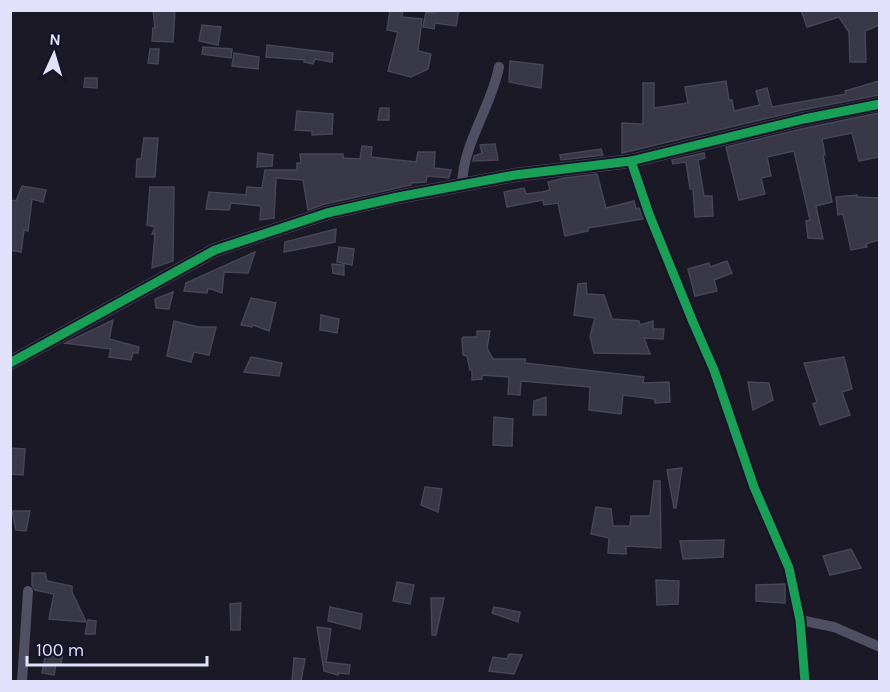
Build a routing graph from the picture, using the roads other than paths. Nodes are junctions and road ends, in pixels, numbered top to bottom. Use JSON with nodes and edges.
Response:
{"nodes":[{"id":1,"x":499,"y":67,"type":"dead end"},
{"id":2,"x":879,"y":104,"type":"edge"},
{"id":3,"x":631,"y":161,"type":"junction"},
{"id":4,"x":462,"y":185,"type":"junction"},
{"id":5,"x":10,"y":363,"type":"edge"},
{"id":6,"x":28,"y":591,"type":"dead end"},
{"id":7,"x":800,"y":620,"type":"junction"},
{"id":8,"x":879,"y":646,"type":"edge"},
{"id":9,"x":22,"y":681,"type":"edge"},
{"id":10,"x":805,"y":681,"type":"edge"}],
"edges":[{"from":1,"to":4,"type":"street"},
{"from":2,"to":3,"type":"street"},
{"from":3,"to":4,"type":"street"},
{"from":3,"to":7,"type":"street"},
{"from":4,"to":5,"type":"street"},
{"from":6,"to":9,"type":"street"},
{"from":7,"to":8,"type":"street"},
{"from":7,"to":10,"type":"street"}]}
